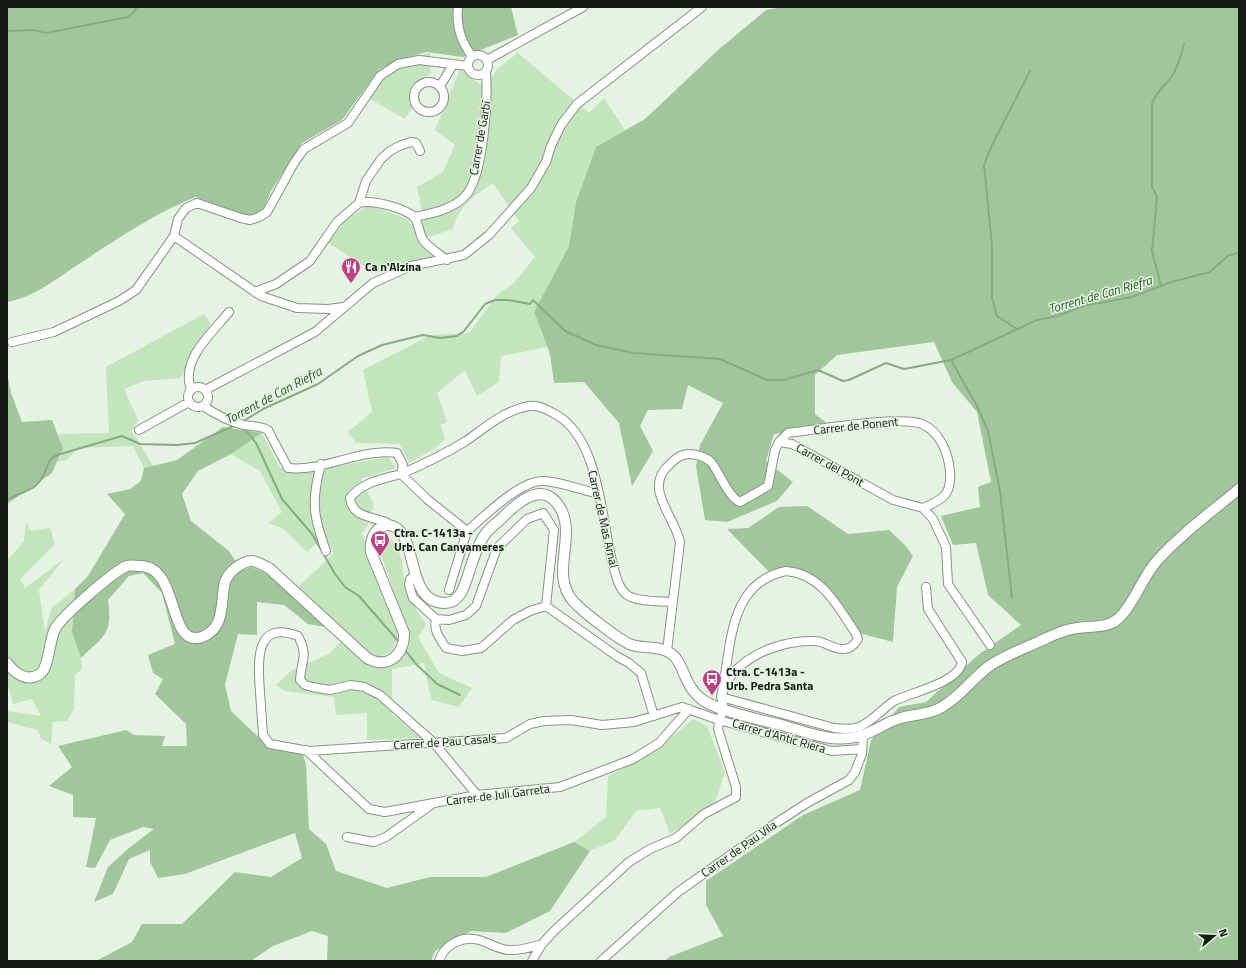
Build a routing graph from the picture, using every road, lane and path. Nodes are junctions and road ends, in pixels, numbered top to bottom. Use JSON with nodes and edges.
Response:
{"nodes":[{"id":1,"x":458,"y":7,"type":"edge"},
{"id":2,"x":583,"y":7,"type":"edge"},
{"id":3,"x":702,"y":7,"type":"edge"},
{"id":4,"x":472,"y":56,"type":"junction"},
{"id":5,"x":487,"y":60,"type":"junction"},
{"id":6,"x":453,"y":65,"type":"junction"},
{"id":7,"x":468,"y":66,"type":"junction"},
{"id":8,"x":486,"y":71,"type":"junction"},
{"id":9,"x":440,"y":86,"type":"dead end"},
{"id":10,"x":420,"y":151,"type":"dead end"},
{"id":11,"x":359,"y":203,"type":"junction"},
{"id":12,"x":414,"y":217,"type":"junction"},
{"id":13,"x":174,"y":236,"type":"junction"},
{"id":14,"x":447,"y":260,"type":"junction"},
{"id":15,"x":255,"y":292,"type":"junction"},
{"id":16,"x":344,"y":307,"type":"junction"},
{"id":17,"x":229,"y":312,"type":"dead end"},
{"id":18,"x":12,"y":342,"type":"dead end"},
{"id":19,"x":191,"y":389,"type":"junction"},
{"id":20,"x":206,"y":390,"type":"junction"},
{"id":21,"x":189,"y":402,"type":"junction"},
{"id":22,"x":203,"y":406,"type":"junction"},
{"id":23,"x":139,"y":430,"type":"dead end"},
{"id":24,"x":779,"y":442,"type":"junction"},
{"id":25,"x":321,"y":464,"type":"junction"},
{"id":26,"x":401,"y":474,"type":"junction"},
{"id":27,"x":1239,"y":489,"type":"edge"},
{"id":28,"x":599,"y":494,"type":"junction"},
{"id":29,"x":922,"y":508,"type":"junction"},
{"id":30,"x":372,"y":517,"type":"junction"},
{"id":31,"x":389,"y":525,"type":"junction"},
{"id":32,"x":375,"y":531,"type":"junction"},
{"id":33,"x":467,"y":531,"type":"junction"},
{"id":34,"x":326,"y":551,"type":"dead end"},
{"id":35,"x":415,"y":574,"type":"junction"},
{"id":36,"x":926,"y":587,"type":"dead end"},
{"id":37,"x":449,"y":590,"type":"dead end"},
{"id":38,"x":672,"y":602,"type":"junction"},
{"id":39,"x":546,"y":606,"type":"junction"},
{"id":40,"x":436,"y":619,"type":"junction"},
{"id":41,"x":990,"y":645,"type":"dead end"},
{"id":42,"x":667,"y":651,"type":"junction"},
{"id":43,"x":7,"y":663,"type":"edge"},
{"id":44,"x":721,"y":697,"type":"junction"},
{"id":45,"x":708,"y":704,"type":"junction"},
{"id":46,"x":689,"y":709,"type":"junction"},
{"id":47,"x":724,"y":710,"type":"junction"},
{"id":48,"x":706,"y":715,"type":"junction"},
{"id":49,"x":654,"y":716,"type":"junction"},
{"id":50,"x":719,"y":720,"type":"junction"},
{"id":51,"x":863,"y":736,"type":"junction"},
{"id":52,"x":434,"y":743,"type":"junction"},
{"id":53,"x":862,"y":749,"type":"junction"},
{"id":54,"x":306,"y":750,"type":"junction"},
{"id":55,"x":477,"y":795,"type":"junction"},
{"id":56,"x":433,"y":803,"type":"junction"},
{"id":57,"x":347,"y":837,"type":"dead end"},
{"id":58,"x":542,"y":944,"type":"junction"},
{"id":59,"x":439,"y":961,"type":"edge"},
{"id":60,"x":532,"y":961,"type":"edge"},
{"id":61,"x":601,"y":961,"type":"edge"}],
"edges":[{"from":1,"to":4,"type":"street"},
{"from":2,"to":5,"type":"street"},
{"from":3,"to":14,"type":"street"},
{"from":4,"to":5,"type":"street"},
{"from":4,"to":7,"type":"street"},
{"from":5,"to":8,"type":"street"},
{"from":6,"to":7,"type":"street"},
{"from":6,"to":9,"type":"street"},
{"from":6,"to":13,"type":"street"},
{"from":7,"to":8,"type":"street"},
{"from":8,"to":12,"type":"street","name":"Carrer de Garbí"},
{"from":10,"to":11,"type":"street"},
{"from":11,"to":12,"type":"street"},
{"from":11,"to":15,"type":"street"},
{"from":12,"to":14,"type":"street"},
{"from":13,"to":15,"type":"street"},
{"from":13,"to":18,"type":"street"},
{"from":14,"to":16,"type":"street"},
{"from":15,"to":16,"type":"street"},
{"from":16,"to":20,"type":"street"},
{"from":17,"to":19,"type":"street"},
{"from":19,"to":20,"type":"street"},
{"from":19,"to":21,"type":"street"},
{"from":20,"to":22,"type":"street"},
{"from":21,"to":22,"type":"street"},
{"from":21,"to":23,"type":"street"},
{"from":22,"to":25,"type":"street"},
{"from":24,"to":29,"type":"street","name":"Carrer del Pont"},
{"from":24,"to":29,"type":"street","name":"Carrer de Ponent"},
{"from":24,"to":38,"type":"street"},
{"from":25,"to":26,"type":"street"},
{"from":25,"to":34,"type":"street"},
{"from":26,"to":28,"type":"street","name":"Carrer de Mas Arnal"},
{"from":26,"to":30,"type":"street","name":"Carrer de Mas Arnal"},
{"from":26,"to":33,"type":"street"},
{"from":27,"to":51,"type":"main road"},
{"from":28,"to":33,"type":"street"},
{"from":28,"to":38,"type":"street","name":"Carrer de Mas Arnal"},
{"from":29,"to":41,"type":"street"},
{"from":30,"to":31,"type":"street"},
{"from":30,"to":32,"type":"street"},
{"from":31,"to":32,"type":"main road"},
{"from":31,"to":35,"type":"main road"},
{"from":32,"to":43,"type":"main road"},
{"from":33,"to":37,"type":"street"},
{"from":35,"to":40,"type":"street"},
{"from":35,"to":42,"type":"main road"},
{"from":36,"to":44,"type":"street"},
{"from":38,"to":42,"type":"street"},
{"from":39,"to":40,"type":"street"},
{"from":39,"to":40,"type":"street"},
{"from":39,"to":49,"type":"street"},
{"from":42,"to":45,"type":"main road"},
{"from":44,"to":44,"type":"street"},
{"from":44,"to":45,"type":"street"},
{"from":44,"to":47,"type":"street"},
{"from":45,"to":47,"type":"main road"},
{"from":45,"to":48,"type":"street"},
{"from":46,"to":48,"type":"street","name":"Carrer de Pau Casals"},
{"from":46,"to":49,"type":"street","name":"Carrer de Pau Casals"},
{"from":46,"to":55,"type":"street","name":"Carrer de Juli Garreta"},
{"from":47,"to":50,"type":"street"},
{"from":47,"to":51,"type":"main road"},
{"from":48,"to":50,"type":"street","name":"Carrer de Pau Casals"},
{"from":49,"to":52,"type":"street","name":"Carrer de Pau Casals"},
{"from":50,"to":53,"type":"street","name":"Carrer d'Antic Riera"},
{"from":50,"to":58,"type":"street"},
{"from":51,"to":53,"type":"street","name":"Carrer de Pau Vila"},
{"from":52,"to":54,"type":"street","name":"Carrer de Pau Casals"},
{"from":52,"to":54,"type":"street","name":"Carrer de Pau Casals"},
{"from":52,"to":55,"type":"street"},
{"from":53,"to":61,"type":"street","name":"Carrer de Pau Vila"},
{"from":54,"to":56,"type":"street","name":"Carrer de Juli Garreta"},
{"from":55,"to":56,"type":"street","name":"Carrer de Juli Garreta"},
{"from":56,"to":57,"type":"street"},
{"from":58,"to":59,"type":"street"},
{"from":58,"to":60,"type":"street"}]}
